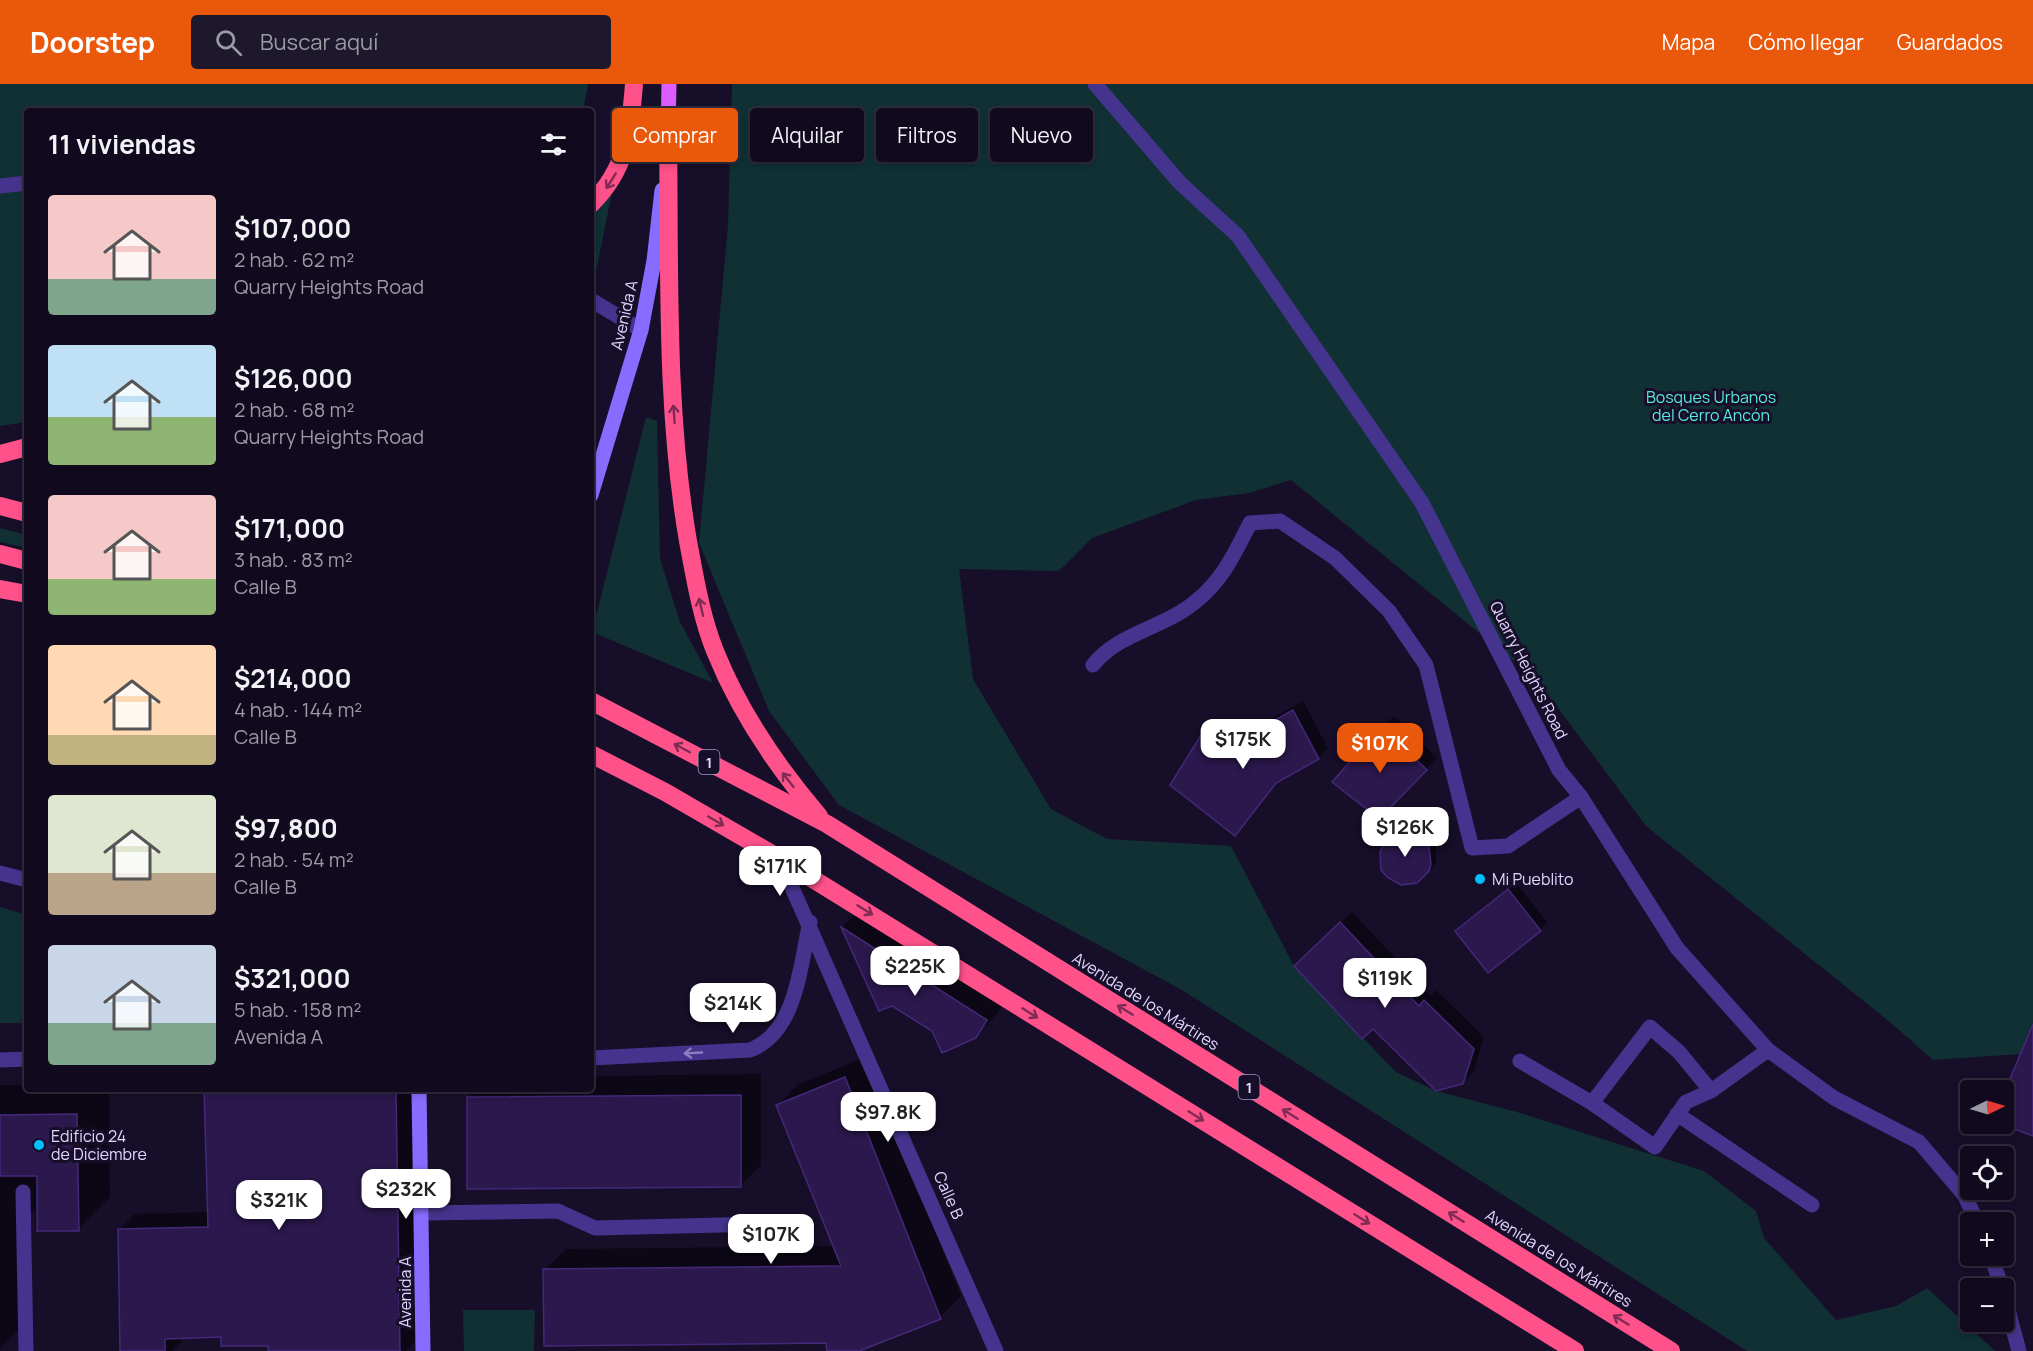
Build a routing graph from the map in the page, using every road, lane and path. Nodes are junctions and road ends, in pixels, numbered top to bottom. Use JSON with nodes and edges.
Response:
{"nodes":[{"id":1,"x":634,"y":84,"type":"edge"},
{"id":2,"x":669,"y":84,"type":"edge"},
{"id":3,"x":1095,"y":84,"type":"edge"},
{"id":4,"x":669,"y":108,"type":"edge"},
{"id":5,"x":665,"y":162,"type":"edge"},
{"id":6,"x":668,"y":162,"type":"edge"},
{"id":7,"x":24,"y":183,"type":"edge"},
{"id":8,"x":0,"y":186,"type":"edge"},
{"id":9,"x":594,"y":201,"type":"edge"},
{"id":10,"x":594,"y":302,"type":"edge"},
{"id":11,"x":641,"y":330,"type":"junction"},
{"id":12,"x":24,"y":448,"type":"edge"},
{"id":13,"x":0,"y":454,"type":"edge"},
{"id":14,"x":594,"y":485,"type":"edge"},
{"id":15,"x":0,"y":506,"type":"edge"},
{"id":16,"x":24,"y":512,"type":"edge"},
{"id":17,"x":0,"y":554,"type":"edge"},
{"id":18,"x":24,"y":560,"type":"edge"},
{"id":19,"x":0,"y":589,"type":"edge"},
{"id":20,"x":24,"y":593,"type":"edge"},
{"id":21,"x":1093,"y":665,"type":"dead end"},
{"id":22,"x":594,"y":703,"type":"edge"},
{"id":23,"x":594,"y":756,"type":"edge"},
{"id":24,"x":1581,"y":797,"type":"junction"},
{"id":25,"x":827,"y":824,"type":"junction"},
{"id":26,"x":779,"y":858,"type":"junction"},
{"id":27,"x":0,"y":873,"type":"edge"},
{"id":28,"x":24,"y":879,"type":"edge"},
{"id":29,"x":810,"y":922,"type":"junction"},
{"id":30,"x":1768,"y":1050,"type":"junction"},
{"id":31,"x":594,"y":1058,"type":"edge"},
{"id":32,"x":24,"y":1059,"type":"edge"},
{"id":33,"x":0,"y":1060,"type":"edge"},
{"id":34,"x":1520,"y":1061,"type":"dead end"},
{"id":35,"x":1711,"y":1091,"type":"junction"},
{"id":36,"x":419,"y":1092,"type":"edge"},
{"id":37,"x":1592,"y":1103,"type":"junction"},
{"id":38,"x":1677,"y":1114,"type":"junction"},
{"id":39,"x":23,"y":1192,"type":"dead end"},
{"id":40,"x":1812,"y":1205,"type":"dead end"},
{"id":41,"x":1972,"y":1212,"type":"edge"},
{"id":42,"x":423,"y":1213,"type":"junction"},
{"id":43,"x":766,"y":1224,"type":"dead end"},
{"id":44,"x":2014,"y":1332,"type":"edge"},
{"id":45,"x":26,"y":1351,"type":"edge"},
{"id":46,"x":423,"y":1351,"type":"edge"},
{"id":47,"x":996,"y":1351,"type":"edge"},
{"id":48,"x":1575,"y":1351,"type":"edge"},
{"id":49,"x":1671,"y":1351,"type":"edge"},
{"id":50,"x":2019,"y":1351,"type":"edge"}],
"edges":[{"from":1,"to":9,"type":"highway","one_way":true},
{"from":2,"to":4,"type":"main road"},
{"from":3,"to":24,"type":"street","name":"Quarry Heights Road"},
{"from":5,"to":11,"type":"street","name":"Avenida A"},
{"from":25,"to":6,"type":"highway","one_way":true},
{"from":7,"to":8,"type":"street"},
{"from":10,"to":11,"type":"street"},
{"from":11,"to":14,"type":"street","name":"Avenida A"},
{"from":12,"to":13,"type":"highway"},
{"from":15,"to":16,"type":"highway"},
{"from":17,"to":18,"type":"highway"},
{"from":19,"to":20,"type":"highway"},
{"from":21,"to":24,"type":"street"},
{"from":25,"to":22,"type":"highway","name":"Avenida de los Mártires","number":"1","one_way":true},
{"from":23,"to":26,"type":"highway","one_way":true},
{"from":24,"to":30,"type":"street","name":"Quarry Heights Road"},
{"from":49,"to":25,"type":"highway","name":"Avenida de los Mártires","number":"1","one_way":true},
{"from":26,"to":29,"type":"street","name":"Calle B"},
{"from":26,"to":48,"type":"highway","one_way":true},
{"from":27,"to":28,"type":"street"},
{"from":29,"to":31,"type":"street","one_way":true},
{"from":29,"to":47,"type":"street","name":"Calle B"},
{"from":30,"to":35,"type":"street"},
{"from":30,"to":41,"type":"street","name":"Quarry Heights Road"},
{"from":32,"to":33,"type":"street"},
{"from":34,"to":37,"type":"street"},
{"from":35,"to":37,"type":"street"},
{"from":35,"to":38,"type":"street"},
{"from":36,"to":42,"type":"street","name":"Avenida A"},
{"from":37,"to":38,"type":"street"},
{"from":38,"to":40,"type":"street"},
{"from":39,"to":45,"type":"street"},
{"from":42,"to":43,"type":"street"},
{"from":42,"to":46,"type":"street","name":"Avenida A"},
{"from":44,"to":50,"type":"street"}]}
